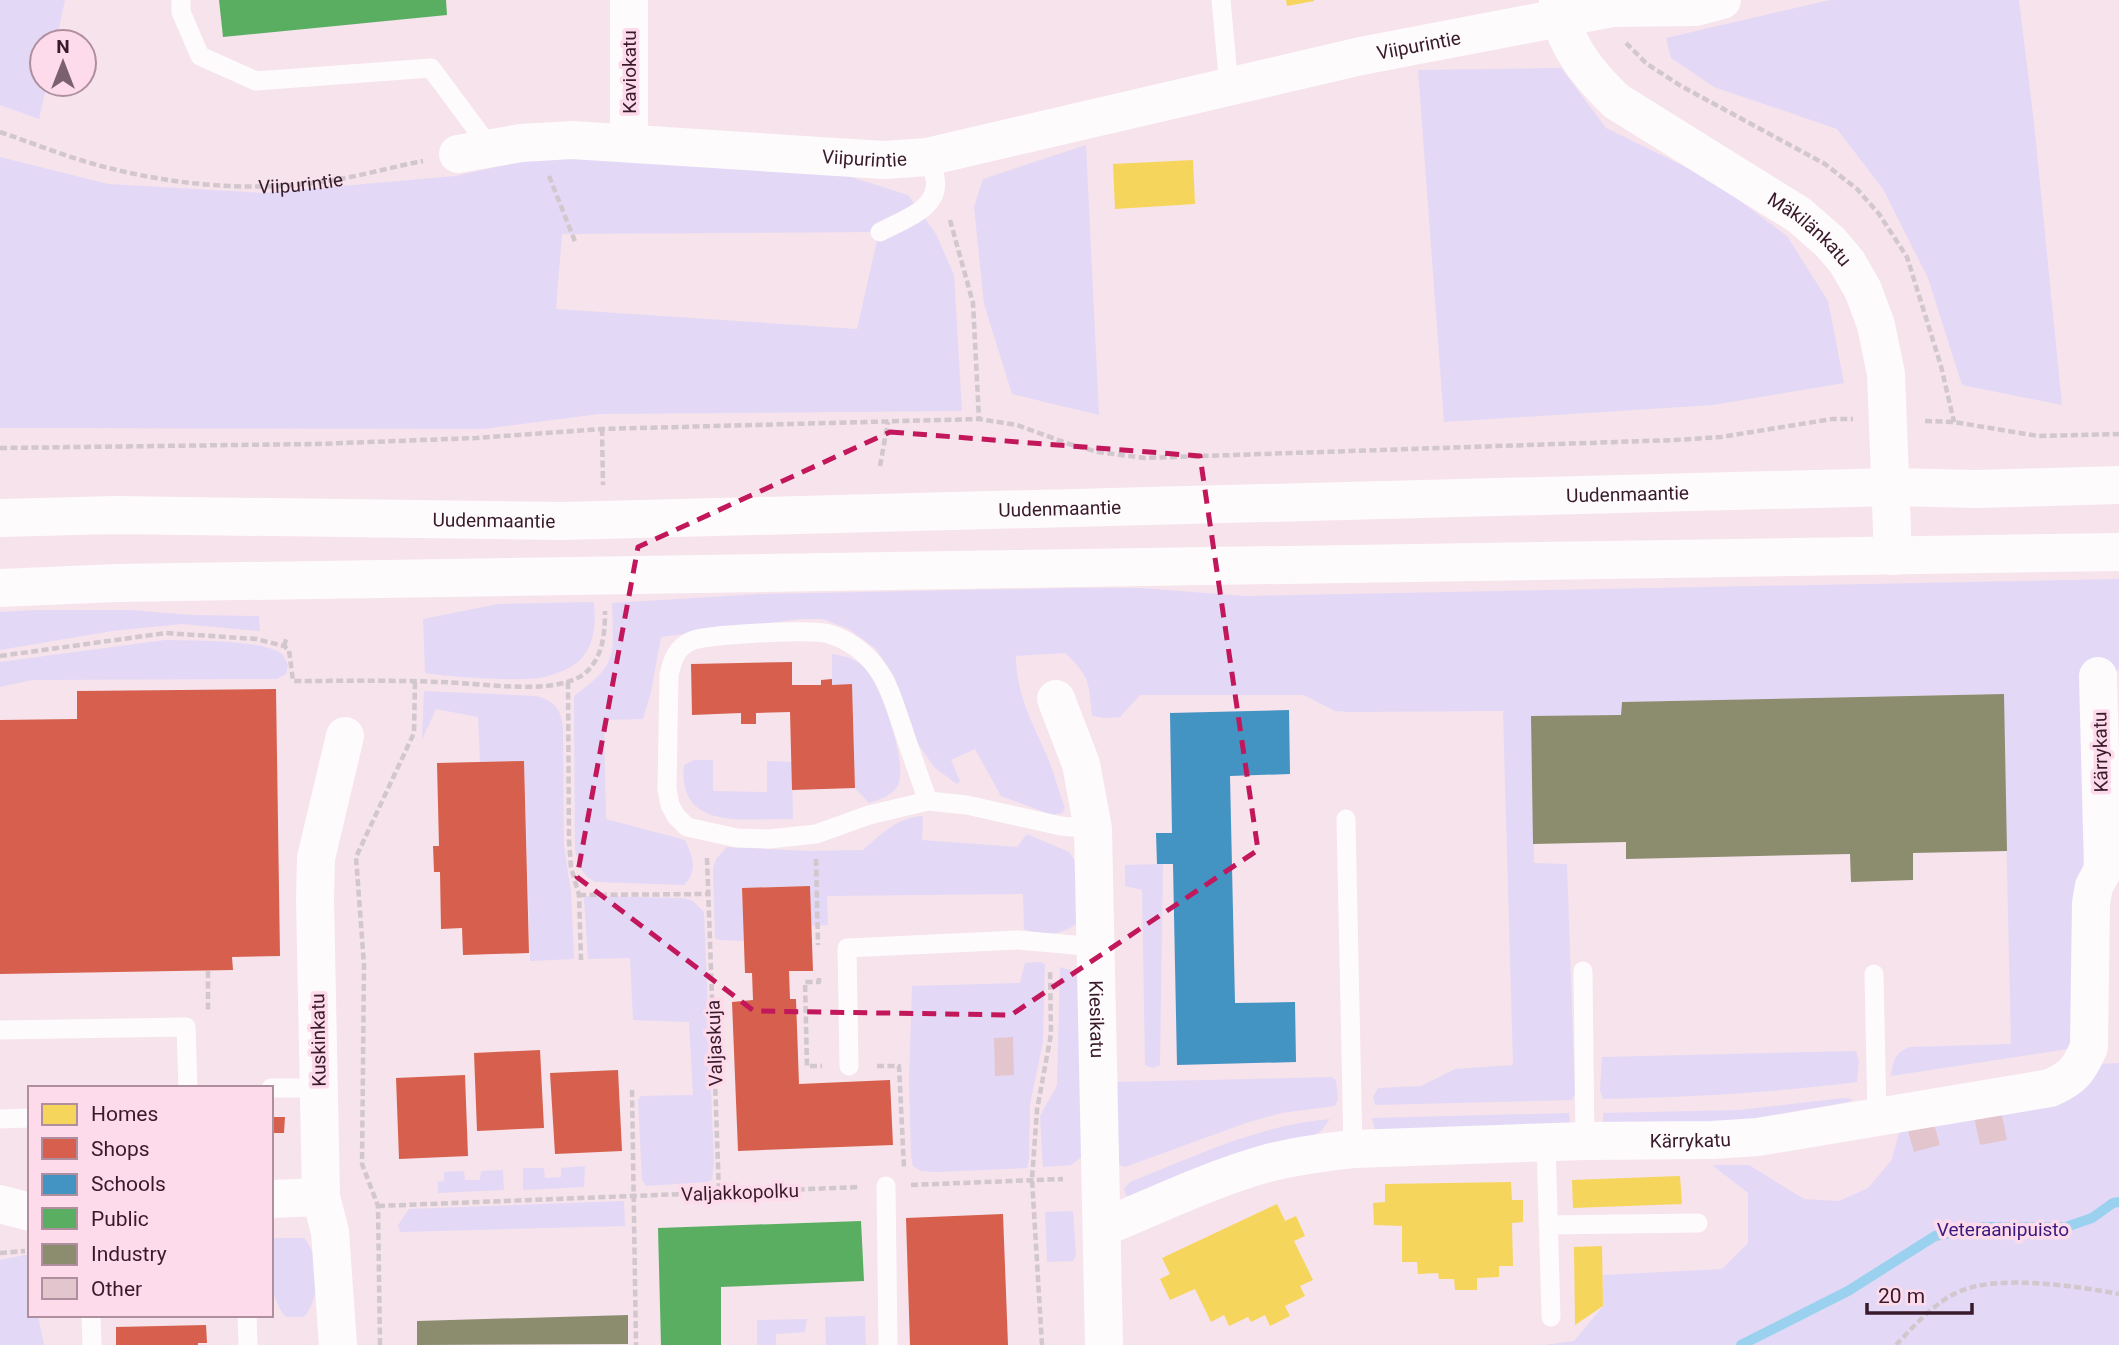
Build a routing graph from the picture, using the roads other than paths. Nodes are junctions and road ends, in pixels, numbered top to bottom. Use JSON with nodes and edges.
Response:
{"nodes":[{"id":1,"x":181,"y":0,"type":"edge"},
{"id":2,"x":629,"y":0,"type":"edge"},
{"id":3,"x":1221,"y":0,"type":"edge"},
{"id":4,"x":1722,"y":0,"type":"edge"},
{"id":5,"x":1558,"y":9,"type":"edge"},
{"id":6,"x":1229,"y":87,"type":"junction"},
{"id":7,"x":629,"y":144,"type":"junction"},
{"id":8,"x":475,"y":151,"type":"joint"},
{"id":9,"x":927,"y":157,"type":"junction"},
{"id":10,"x":880,"y":232,"type":"dead end"},
{"id":11,"x":2119,"y":485,"type":"edge"},
{"id":12,"x":1892,"y":486,"type":"junction"},
{"id":13,"x":0,"y":518,"type":"edge"},
{"id":14,"x":2119,"y":552,"type":"edge"},
{"id":15,"x":1893,"y":556,"type":"junction"},
{"id":16,"x":0,"y":588,"type":"edge"},
{"id":17,"x":2098,"y":676,"type":"dead end"},
{"id":18,"x":1056,"y":699,"type":"dead end"},
{"id":19,"x":345,"y":736,"type":"dead end"},
{"id":20,"x":928,"y":801,"type":"junction"},
{"id":21,"x":1346,"y":819,"type":"dead end"},
{"id":22,"x":1093,"y":829,"type":"junction"},
{"id":23,"x":2111,"y":866,"type":"edge"},
{"id":24,"x":1097,"y":947,"type":"junction"},
{"id":25,"x":1583,"y":971,"type":"dead end"},
{"id":26,"x":1874,"y":974,"type":"dead end"},
{"id":27,"x":0,"y":1030,"type":"edge"},
{"id":28,"x":849,"y":1066,"type":"dead end"},
{"id":29,"x":188,"y":1086,"type":"edge"},
{"id":30,"x":320,"y":1087,"type":"junction"},
{"id":31,"x":273,"y":1088,"type":"edge"},
{"id":32,"x":1877,"y":1117,"type":"junction"},
{"id":33,"x":28,"y":1118,"type":"edge"},
{"id":34,"x":0,"y":1119,"type":"edge"},
{"id":35,"x":1585,"y":1141,"type":"junction"},
{"id":36,"x":1546,"y":1143,"type":"junction"},
{"id":37,"x":1353,"y":1149,"type":"junction"},
{"id":38,"x":886,"y":1186,"type":"road end"},
{"id":39,"x":321,"y":1197,"type":"junction"},
{"id":40,"x":273,"y":1199,"type":"edge"},
{"id":41,"x":1698,"y":1223,"type":"dead end"},
{"id":42,"x":1548,"y":1226,"type":"junction"},
{"id":43,"x":1102,"y":1228,"type":"junction"},
{"id":44,"x":91,"y":1317,"type":"edge"},
{"id":45,"x":247,"y":1317,"type":"edge"},
{"id":46,"x":1550,"y":1317,"type":"dead end"},
{"id":47,"x":92,"y":1345,"type":"edge"},
{"id":48,"x":248,"y":1345,"type":"edge"},
{"id":49,"x":338,"y":1345,"type":"edge"},
{"id":50,"x":888,"y":1345,"type":"edge"},
{"id":51,"x":1104,"y":1345,"type":"edge"}],
"edges":[{"from":1,"to":8,"type":"lane"},
{"from":2,"to":7,"type":"street","name":"Kaviokatu"},
{"from":3,"to":6,"type":"lane"},
{"from":4,"to":5,"type":"street","name":"Viipurintie"},
{"from":5,"to":6,"type":"street","name":"Viipurintie"},
{"from":5,"to":12,"type":"street","name":"Mäkilänkatu"},
{"from":6,"to":9,"type":"street","name":"Viipurintie"},
{"from":7,"to":8,"type":"street","name":"Viipurintie"},
{"from":7,"to":9,"type":"street","name":"Viipurintie"},
{"from":9,"to":10,"type":"lane"},
{"from":11,"to":12,"type":"street","name":"Uudenmaantie"},
{"from":12,"to":13,"type":"street","name":"Uudenmaantie"},
{"from":12,"to":15,"type":"street","name":"Mäkilänkatu"},
{"from":14,"to":15,"type":"street"},
{"from":15,"to":16,"type":"street"},
{"from":17,"to":23,"type":"street","name":"Kärrykatu"},
{"from":18,"to":22,"type":"street","name":"Kiesikatu"},
{"from":19,"to":30,"type":"street","name":"Kuskinkatu"},
{"from":20,"to":20,"type":"lane"},
{"from":20,"to":22,"type":"lane"},
{"from":21,"to":37,"type":"lane"},
{"from":22,"to":24,"type":"street","name":"Kiesikatu"},
{"from":23,"to":32,"type":"street","name":"Kärrykatu"},
{"from":24,"to":28,"type":"lane"},
{"from":24,"to":43,"type":"street","name":"Kiesikatu"},
{"from":25,"to":35,"type":"lane"},
{"from":26,"to":32,"type":"lane"},
{"from":27,"to":29,"type":"lane"},
{"from":30,"to":31,"type":"lane"},
{"from":30,"to":39,"type":"street","name":"Kuskinkatu"},
{"from":32,"to":35,"type":"street","name":"Kärrykatu"},
{"from":33,"to":34,"type":"lane"},
{"from":35,"to":36,"type":"street","name":"Kärrykatu"},
{"from":36,"to":37,"type":"street","name":"Kärrykatu"},
{"from":36,"to":42,"type":"lane"},
{"from":37,"to":43,"type":"street","name":"Kärrykatu"},
{"from":38,"to":50,"type":"lane"},
{"from":39,"to":40,"type":"street"},
{"from":39,"to":49,"type":"street","name":"Kuskinkatu"},
{"from":41,"to":42,"type":"lane"},
{"from":42,"to":46,"type":"lane"},
{"from":43,"to":51,"type":"street","name":"Kiesikatu"},
{"from":44,"to":47,"type":"lane"},
{"from":45,"to":48,"type":"lane"}]}
